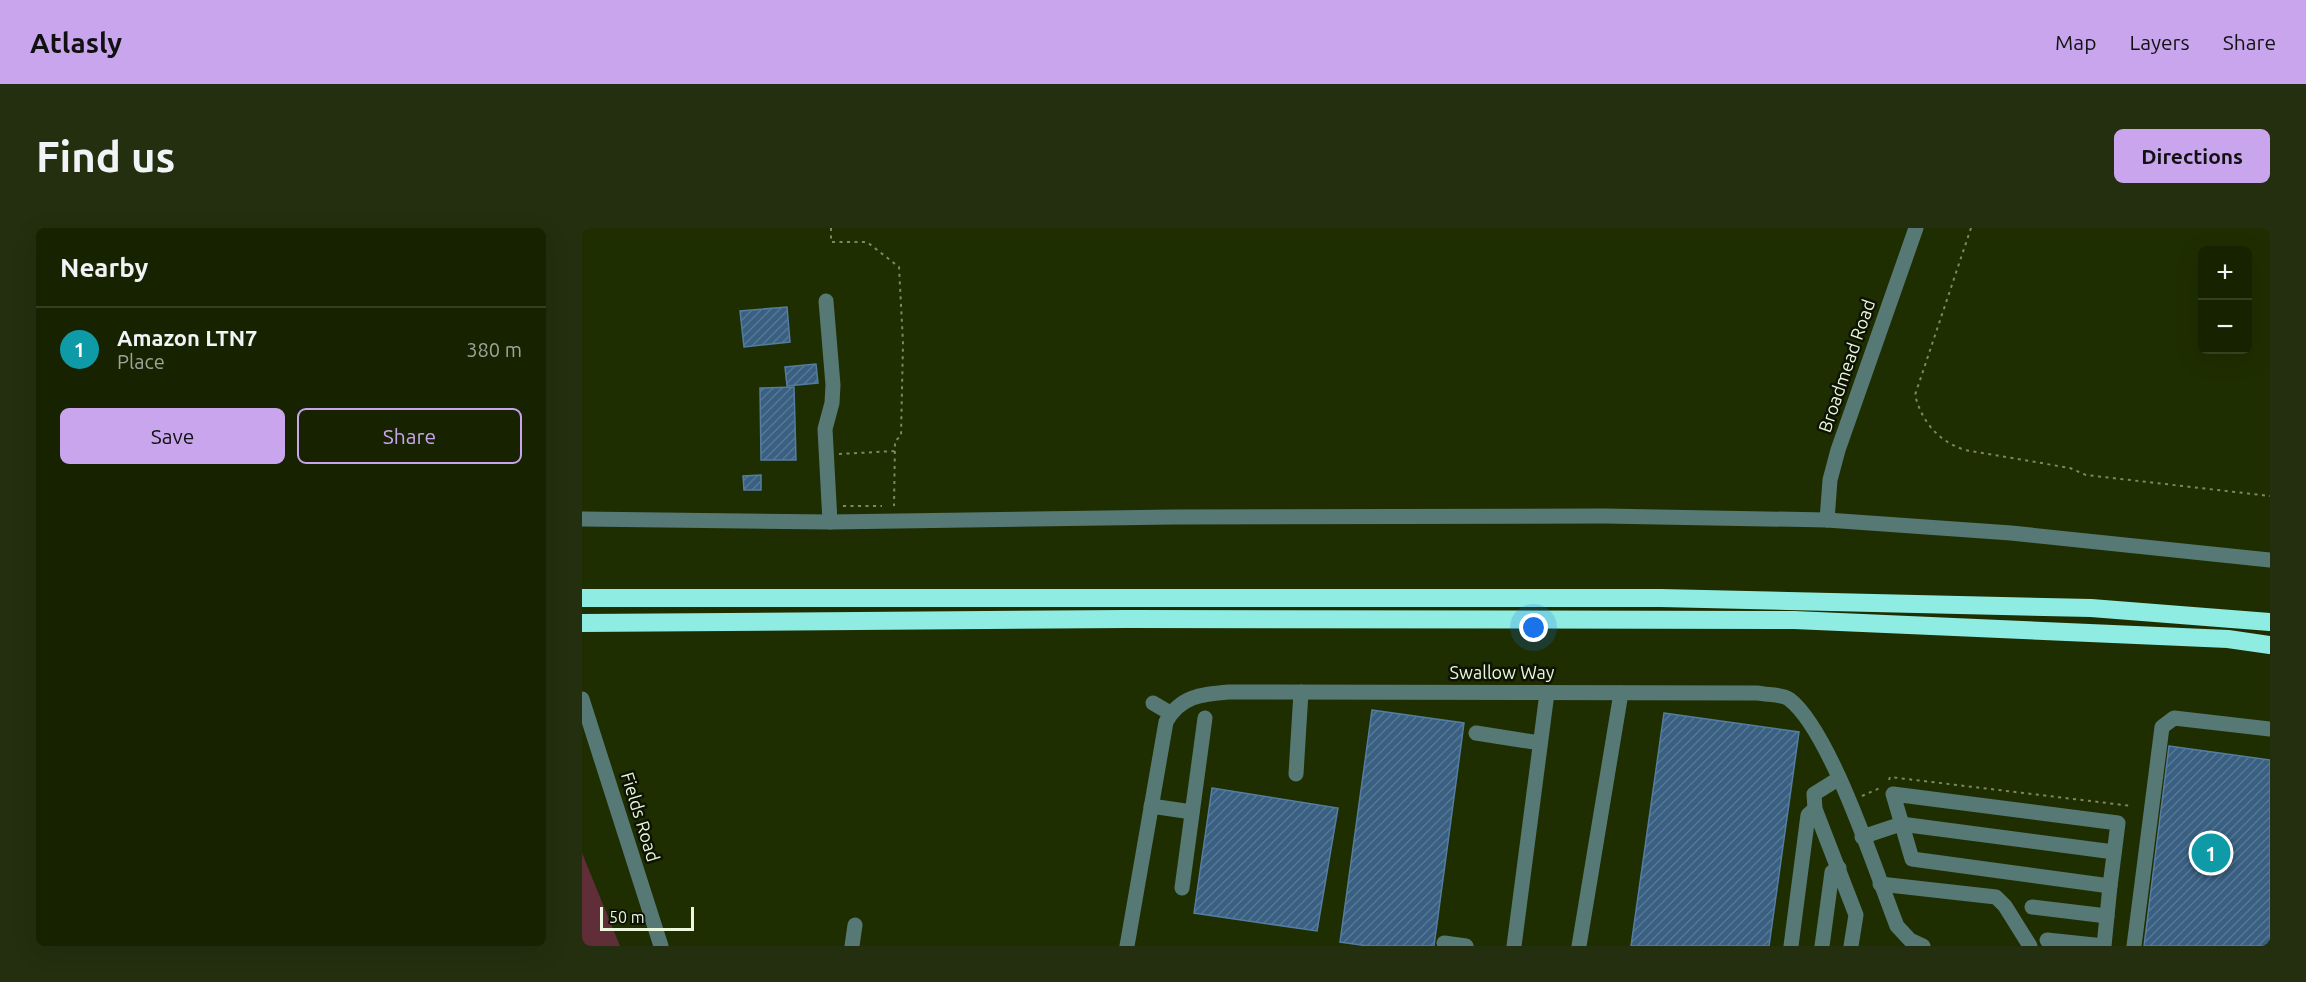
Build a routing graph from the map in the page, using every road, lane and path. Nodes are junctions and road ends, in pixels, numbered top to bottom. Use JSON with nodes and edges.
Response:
{"nodes":[{"id":1,"x":831,"y":228,"type":"edge"},
{"id":2,"x":1916,"y":228,"type":"edge"},
{"id":3,"x":1971,"y":228,"type":"edge"},
{"id":4,"x":826,"y":301,"type":"dead end"},
{"id":5,"x":895,"y":451,"type":"junction"},
{"id":6,"x":827,"y":455,"type":"junction"},
{"id":7,"x":2270,"y":496,"type":"edge"},
{"id":8,"x":830,"y":506,"type":"junction"},
{"id":9,"x":582,"y":519,"type":"edge"},
{"id":10,"x":1827,"y":520,"type":"junction"},
{"id":11,"x":830,"y":522,"type":"junction"},
{"id":12,"x":2270,"y":560,"type":"edge"},
{"id":13,"x":582,"y":598,"type":"edge"},
{"id":14,"x":2270,"y":622,"type":"edge"},
{"id":15,"x":582,"y":623,"type":"edge"},
{"id":16,"x":2270,"y":645,"type":"edge"},
{"id":17,"x":1301,"y":692,"type":"junction"},
{"id":18,"x":1546,"y":693,"type":"junction"},
{"id":19,"x":1621,"y":693,"type":"junction"},
{"id":20,"x":582,"y":699,"type":"edge"},
{"id":21,"x":1153,"y":703,"type":"dead end"},
{"id":22,"x":1170,"y":713,"type":"junction"},
{"id":23,"x":1205,"y":718,"type":"dead end"},
{"id":24,"x":2270,"y":729,"type":"edge"},
{"id":25,"x":1476,"y":734,"type":"dead end"},
{"id":26,"x":1540,"y":743,"type":"junction"},
{"id":27,"x":1296,"y":774,"type":"dead end"},
{"id":28,"x":1838,"y":779,"type":"junction"},
{"id":29,"x":1848,"y":801,"type":"junction"},
{"id":30,"x":1151,"y":806,"type":"junction"},
{"id":31,"x":2132,"y":806,"type":"dead end"},
{"id":32,"x":1815,"y":809,"type":"junction"},
{"id":33,"x":1192,"y":812,"type":"junction"},
{"id":34,"x":1901,"y":825,"type":"junction"},
{"id":35,"x":1862,"y":837,"type":"junction"},
{"id":36,"x":2114,"y":852,"type":"junction"},
{"id":37,"x":1839,"y":868,"type":"junction"},
{"id":38,"x":1880,"y":884,"type":"junction"},
{"id":39,"x":2110,"y":886,"type":"junction"},
{"id":40,"x":1182,"y":888,"type":"dead end"},
{"id":41,"x":2032,"y":907,"type":"dead end"},
{"id":42,"x":2107,"y":916,"type":"junction"},
{"id":43,"x":855,"y":925,"type":"dead end"},
{"id":44,"x":2047,"y":940,"type":"dead end"},
{"id":45,"x":1444,"y":943,"type":"dead end"},
{"id":46,"x":661,"y":946,"type":"edge"},
{"id":47,"x":852,"y":946,"type":"edge"},
{"id":48,"x":1127,"y":946,"type":"edge"},
{"id":49,"x":1467,"y":946,"type":"edge"},
{"id":50,"x":1514,"y":946,"type":"edge"},
{"id":51,"x":1579,"y":946,"type":"edge"},
{"id":52,"x":1791,"y":946,"type":"edge"},
{"id":53,"x":1822,"y":946,"type":"edge"},
{"id":54,"x":1851,"y":946,"type":"edge"},
{"id":55,"x":1923,"y":946,"type":"edge"},
{"id":56,"x":2030,"y":946,"type":"edge"},
{"id":57,"x":2134,"y":946,"type":"edge"}],
"edges":[{"from":1,"to":5,"type":"path"},
{"from":2,"to":10,"type":"street","name":"Broadmead Road"},
{"from":3,"to":7,"type":"path"},
{"from":4,"to":6,"type":"street"},
{"from":5,"to":6,"type":"path"},
{"from":5,"to":8,"type":"path"},
{"from":6,"to":8,"type":"street"},
{"from":8,"to":11,"type":"street"},
{"from":9,"to":11,"type":"street"},
{"from":10,"to":11,"type":"street"},
{"from":10,"to":12,"type":"street"},
{"from":13,"to":14,"type":"highway"},
{"from":15,"to":16,"type":"highway"},
{"from":17,"to":18,"type":"street","name":"Swallow Way"},
{"from":17,"to":22,"type":"street","name":"Swallow Way"},
{"from":17,"to":27,"type":"street"},
{"from":18,"to":19,"type":"street","name":"Swallow Way"},
{"from":18,"to":26,"type":"street"},
{"from":19,"to":28,"type":"street","name":"Swallow Way"},
{"from":19,"to":51,"type":"street"},
{"from":20,"to":46,"type":"street","name":"Fields Road"},
{"from":21,"to":22,"type":"street"},
{"from":22,"to":30,"type":"street"},
{"from":23,"to":33,"type":"street"},
{"from":24,"to":57,"type":"street"},
{"from":25,"to":26,"type":"street"},
{"from":26,"to":50,"type":"street"},
{"from":28,"to":29,"type":"street","name":"Swallow Way"},
{"from":28,"to":32,"type":"street"},
{"from":29,"to":31,"type":"path"},
{"from":29,"to":35,"type":"street","name":"Swallow Way"},
{"from":30,"to":33,"type":"street"},
{"from":30,"to":48,"type":"street"},
{"from":32,"to":37,"type":"street"},
{"from":32,"to":52,"type":"street"},
{"from":33,"to":40,"type":"street"},
{"from":34,"to":35,"type":"street"},
{"from":34,"to":36,"type":"street"},
{"from":34,"to":36,"type":"street"},
{"from":34,"to":39,"type":"street"},
{"from":35,"to":38,"type":"street","name":"Swallow Way"},
{"from":36,"to":39,"type":"street"},
{"from":37,"to":53,"type":"street"},
{"from":37,"to":54,"type":"street"},
{"from":38,"to":55,"type":"street","name":"Swallow Way"},
{"from":38,"to":56,"type":"street"},
{"from":39,"to":42,"type":"street"},
{"from":41,"to":42,"type":"street"},
{"from":42,"to":44,"type":"street"},
{"from":43,"to":47,"type":"street"},
{"from":45,"to":49,"type":"street"}]}
